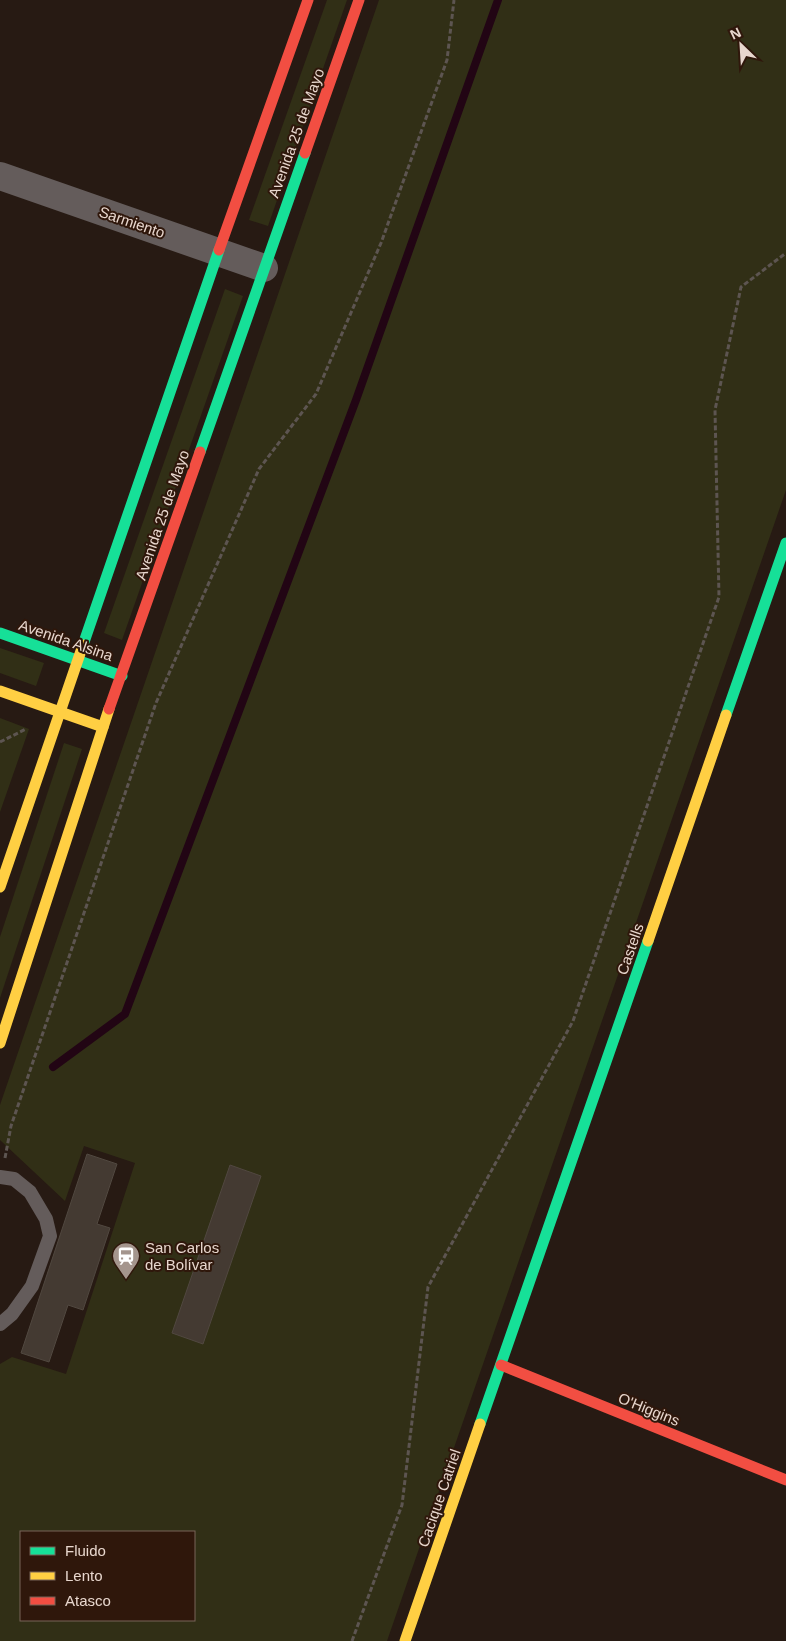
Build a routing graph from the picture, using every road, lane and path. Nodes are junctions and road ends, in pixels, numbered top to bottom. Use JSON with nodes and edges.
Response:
{"nodes":[{"id":1,"x":308,"y":0,"type":"edge"},
{"id":2,"x":359,"y":0,"type":"edge"},
{"id":3,"x":454,"y":0,"type":"edge"},
{"id":4,"x":0,"y":176,"type":"edge"},
{"id":5,"x":218,"y":252,"type":"junction"},
{"id":6,"x":786,"y":253,"type":"edge"},
{"id":7,"x":264,"y":268,"type":"junction"},
{"id":8,"x":786,"y":543,"type":"edge"},
{"id":9,"x":0,"y":633,"type":"edge"},
{"id":10,"x":79,"y":661,"type":"junction"},
{"id":11,"x":122,"y":676,"type":"junction"},
{"id":12,"x":0,"y":691,"type":"edge"},
{"id":13,"x":61,"y":712,"type":"junction"},
{"id":14,"x":103,"y":727,"type":"junction"},
{"id":15,"x":0,"y":887,"type":"edge"},
{"id":16,"x":0,"y":1043,"type":"edge"},
{"id":17,"x":1,"y":1177,"type":"edge"},
{"id":18,"x":0,"y":1324,"type":"edge"},
{"id":19,"x":501,"y":1365,"type":"junction"},
{"id":20,"x":786,"y":1480,"type":"edge"},
{"id":21,"x":352,"y":1641,"type":"edge"},
{"id":22,"x":405,"y":1641,"type":"edge"}],
"edges":[{"from":1,"to":5,"type":"street","name":"Avenida 25 de Mayo"},
{"from":2,"to":7,"type":"street","name":"Avenida 25 de Mayo"},
{"from":3,"to":17,"type":"path"},
{"from":4,"to":5,"type":"street","name":"Sarmiento"},
{"from":5,"to":7,"type":"street","name":"Sarmiento"},
{"from":5,"to":10,"type":"street","name":"Avenida 25 de Mayo"},
{"from":6,"to":21,"type":"path"},
{"from":7,"to":11,"type":"street","name":"Avenida 25 de Mayo"},
{"from":8,"to":19,"type":"street","name":"Castells"},
{"from":9,"to":10,"type":"street","name":"Avenida Alsina"},
{"from":10,"to":11,"type":"street","name":"Avenida Alsina"},
{"from":10,"to":13,"type":"street","name":"Avenida 25 de Mayo"},
{"from":11,"to":14,"type":"street","name":"Avenida 25 de Mayo"},
{"from":12,"to":13,"type":"street"},
{"from":13,"to":14,"type":"street"},
{"from":13,"to":15,"type":"street","name":"Avenida 25 de Mayo"},
{"from":14,"to":16,"type":"street","name":"Avenida 25 de Mayo"},
{"from":17,"to":18,"type":"lane"},
{"from":19,"to":20,"type":"street","name":"O'Higgins"},
{"from":19,"to":22,"type":"street","name":"Cacique Catriel"}]}
